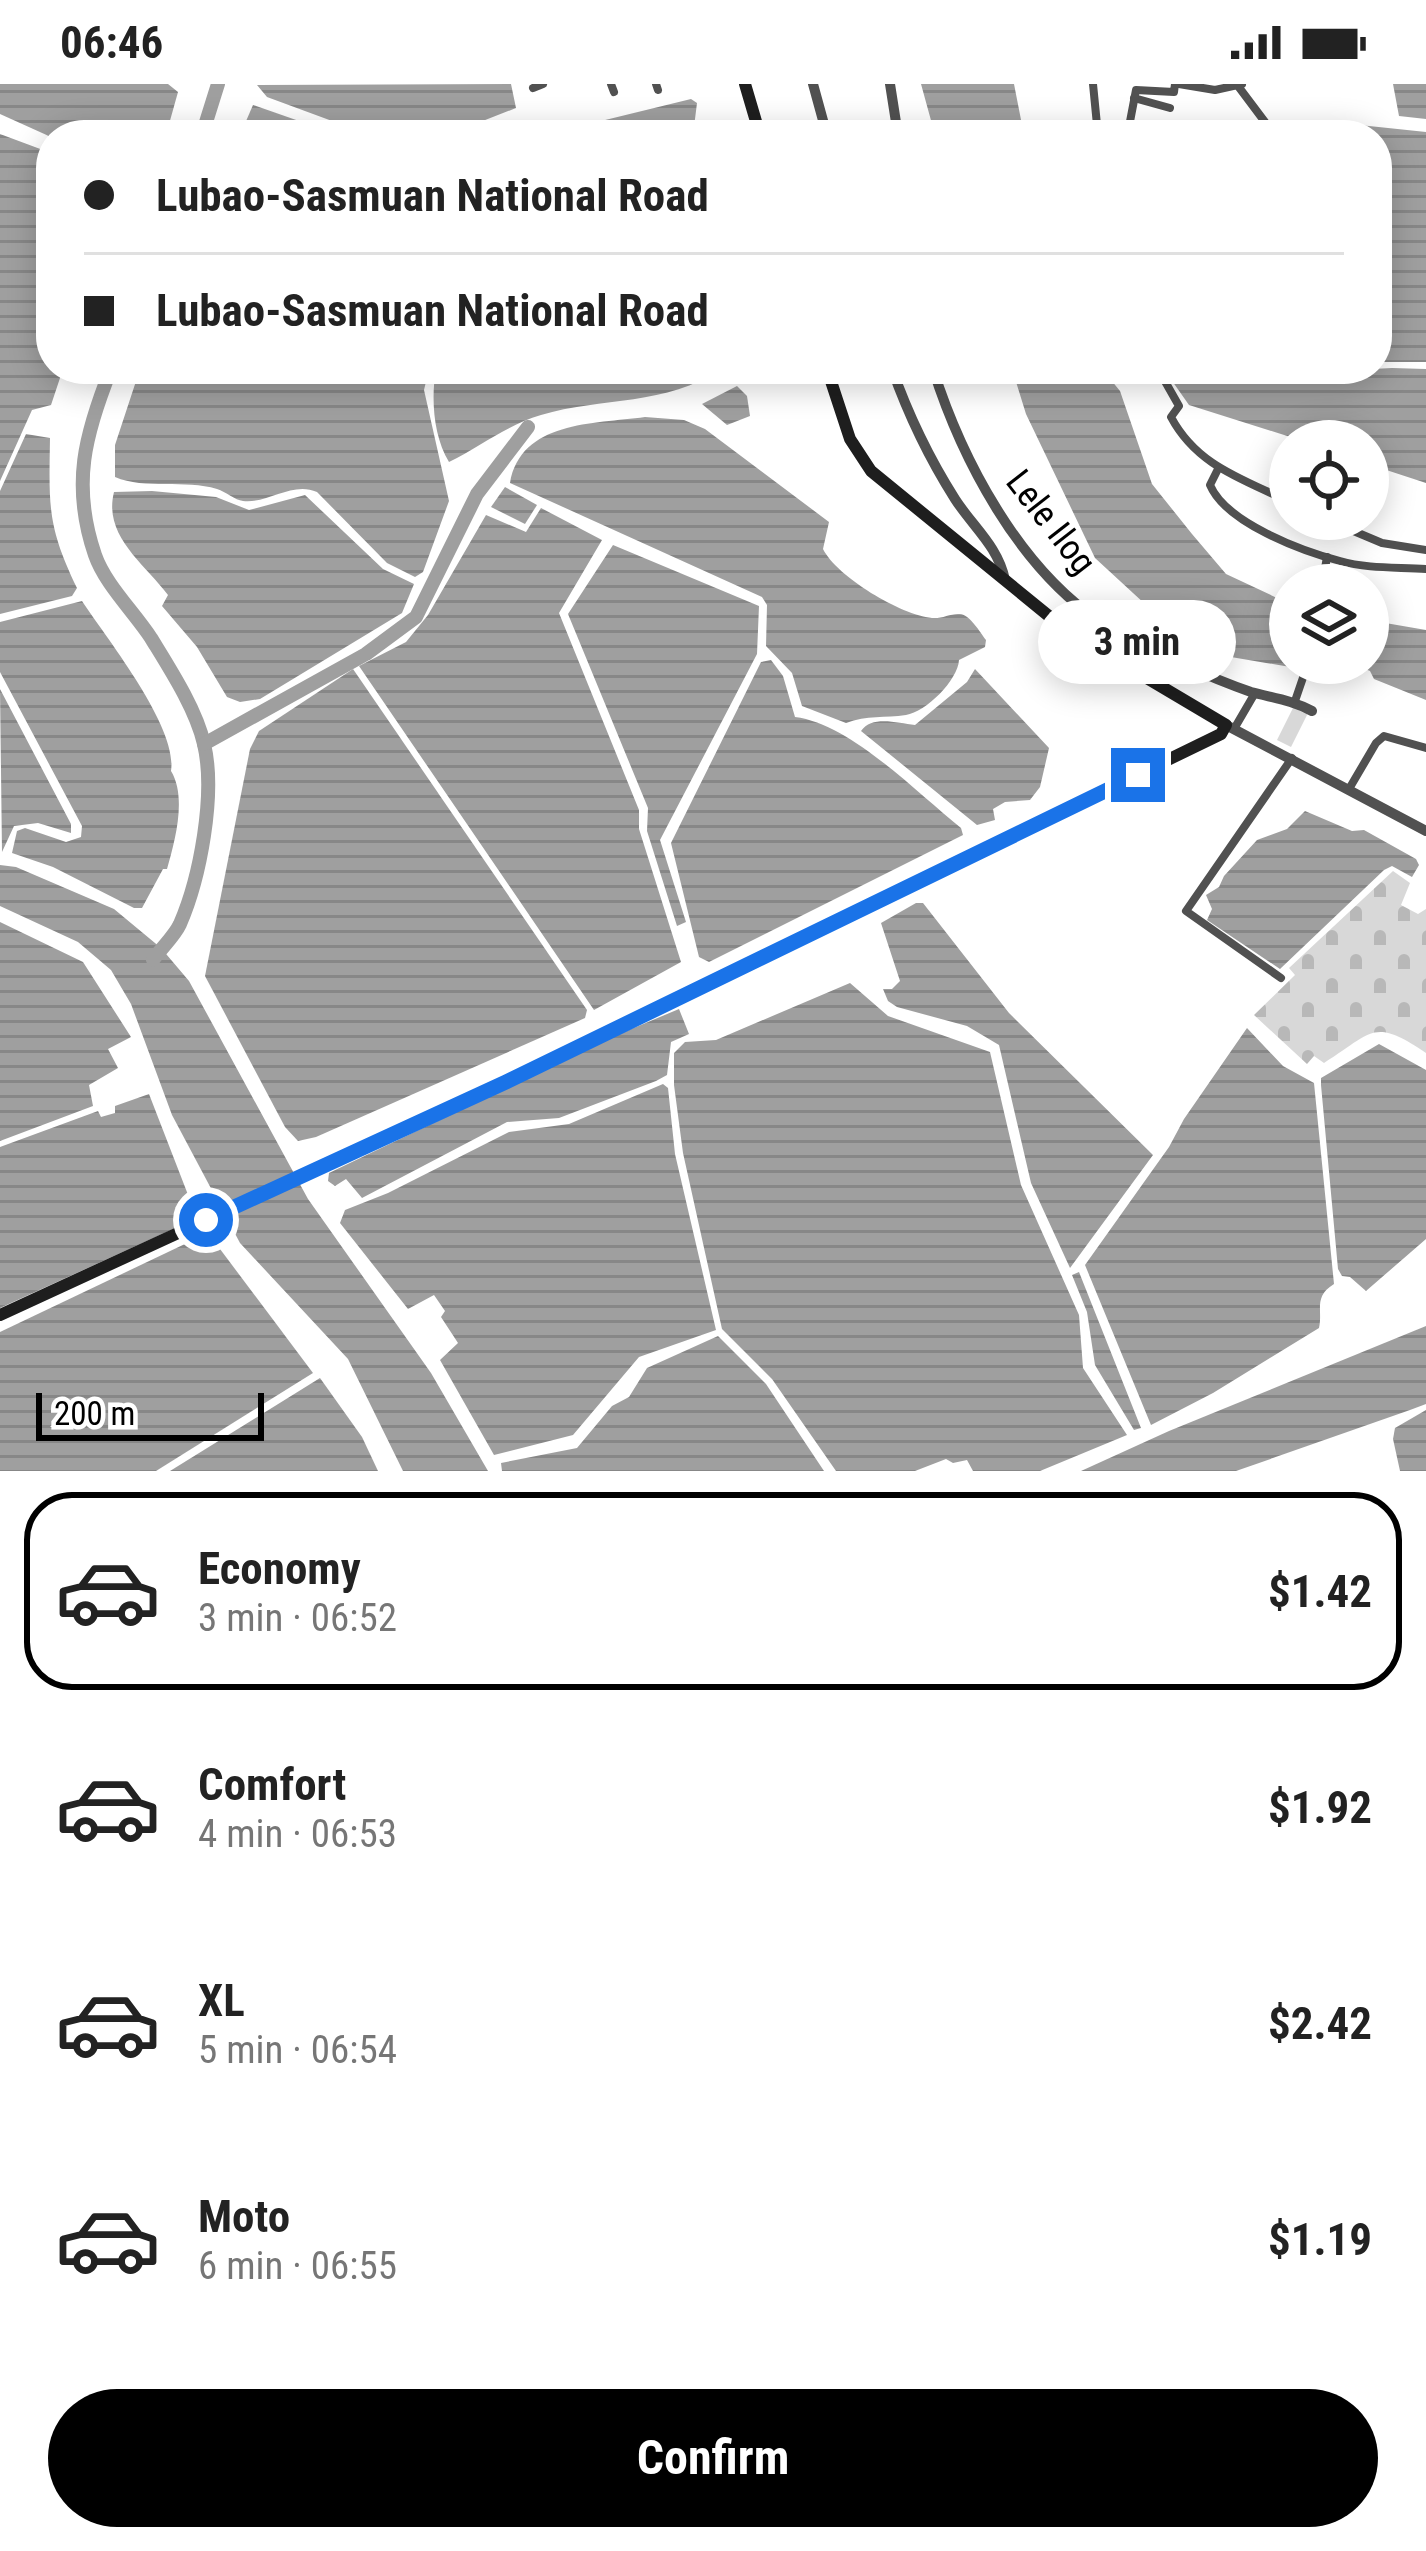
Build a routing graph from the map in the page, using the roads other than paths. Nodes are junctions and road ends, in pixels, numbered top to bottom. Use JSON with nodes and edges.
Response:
{"nodes":[{"id":1,"x":543,"y":84,"type":"edge"},
{"id":2,"x":746,"y":84,"type":"edge"},
{"id":3,"x":813,"y":84,"type":"edge"},
{"id":4,"x":890,"y":84,"type":"edge"},
{"id":5,"x":1093,"y":84,"type":"edge"},
{"id":6,"x":1177,"y":84,"type":"edge"},
{"id":7,"x":1200,"y":85,"type":"edge"},
{"id":8,"x":1240,"y":85,"type":"edge"},
{"id":9,"x":532,"y":88,"type":"dead end"},
{"id":10,"x":1136,"y":91,"type":"edge"},
{"id":11,"x":1170,"y":108,"type":"dead end"},
{"id":12,"x":756,"y":120,"type":"edge"},
{"id":13,"x":823,"y":120,"type":"edge"},
{"id":14,"x":896,"y":120,"type":"edge"},
{"id":15,"x":1097,"y":120,"type":"edge"},
{"id":16,"x":1264,"y":120,"type":"edge"},
{"id":17,"x":831,"y":384,"type":"edge"},
{"id":18,"x":899,"y":384,"type":"edge"},
{"id":19,"x":938,"y":384,"type":"edge"},
{"id":20,"x":1167,"y":384,"type":"edge"},
{"id":21,"x":1218,"y":469,"type":"junction"},
{"id":22,"x":1269,"y":492,"type":"edge"},
{"id":23,"x":1375,"y":540,"type":"edge"},
{"id":24,"x":1426,"y":550,"type":"edge"},
{"id":25,"x":1328,"y":556,"type":"junction"},
{"id":26,"x":1326,"y":564,"type":"edge"},
{"id":27,"x":1426,"y":569,"type":"edge"},
{"id":28,"x":1005,"y":580,"type":"junction"},
{"id":29,"x":1301,"y":684,"type":"edge"},
{"id":30,"x":1255,"y":693,"type":"junction"},
{"id":31,"x":1295,"y":701,"type":"junction"},
{"id":32,"x":1312,"y":711,"type":"dead end"},
{"id":33,"x":1230,"y":727,"type":"junction"},
{"id":34,"x":1426,"y":748,"type":"edge"},
{"id":35,"x":1292,"y":758,"type":"junction"},
{"id":36,"x":1349,"y":789,"type":"junction"},
{"id":37,"x":1426,"y":831,"type":"edge"},
{"id":38,"x":1281,"y":978,"type":"dead end"},
{"id":39,"x":0,"y":1315,"type":"edge"}],
"edges":[{"from":1,"to":9,"type":"street"},
{"from":2,"to":12,"type":"main road"},
{"from":3,"to":13,"type":"street"},
{"from":4,"to":14,"type":"street"},
{"from":5,"to":15,"type":"street"},
{"from":6,"to":7,"type":"street"},
{"from":6,"to":10,"type":"street"},
{"from":7,"to":8,"type":"street"},
{"from":8,"to":16,"type":"street"},
{"from":10,"to":11,"type":"street"},
{"from":17,"to":28,"type":"main road"},
{"from":18,"to":28,"type":"street"},
{"from":19,"to":30,"type":"street","name":"Lele Ilog"},
{"from":20,"to":21,"type":"street"},
{"from":21,"to":22,"type":"street"},
{"from":21,"to":25,"type":"street"},
{"from":23,"to":24,"type":"street"},
{"from":25,"to":26,"type":"street"},
{"from":25,"to":27,"type":"street"},
{"from":28,"to":33,"type":"main road"},
{"from":29,"to":31,"type":"street"},
{"from":30,"to":31,"type":"street","name":"Lele Ilog"},
{"from":30,"to":33,"type":"street"},
{"from":31,"to":32,"type":"street","name":"Lele Ilog"},
{"from":33,"to":35,"type":"street"},
{"from":33,"to":39,"type":"main road"},
{"from":34,"to":36,"type":"street"},
{"from":35,"to":36,"type":"street"},
{"from":35,"to":38,"type":"street"},
{"from":36,"to":37,"type":"street"}]}
